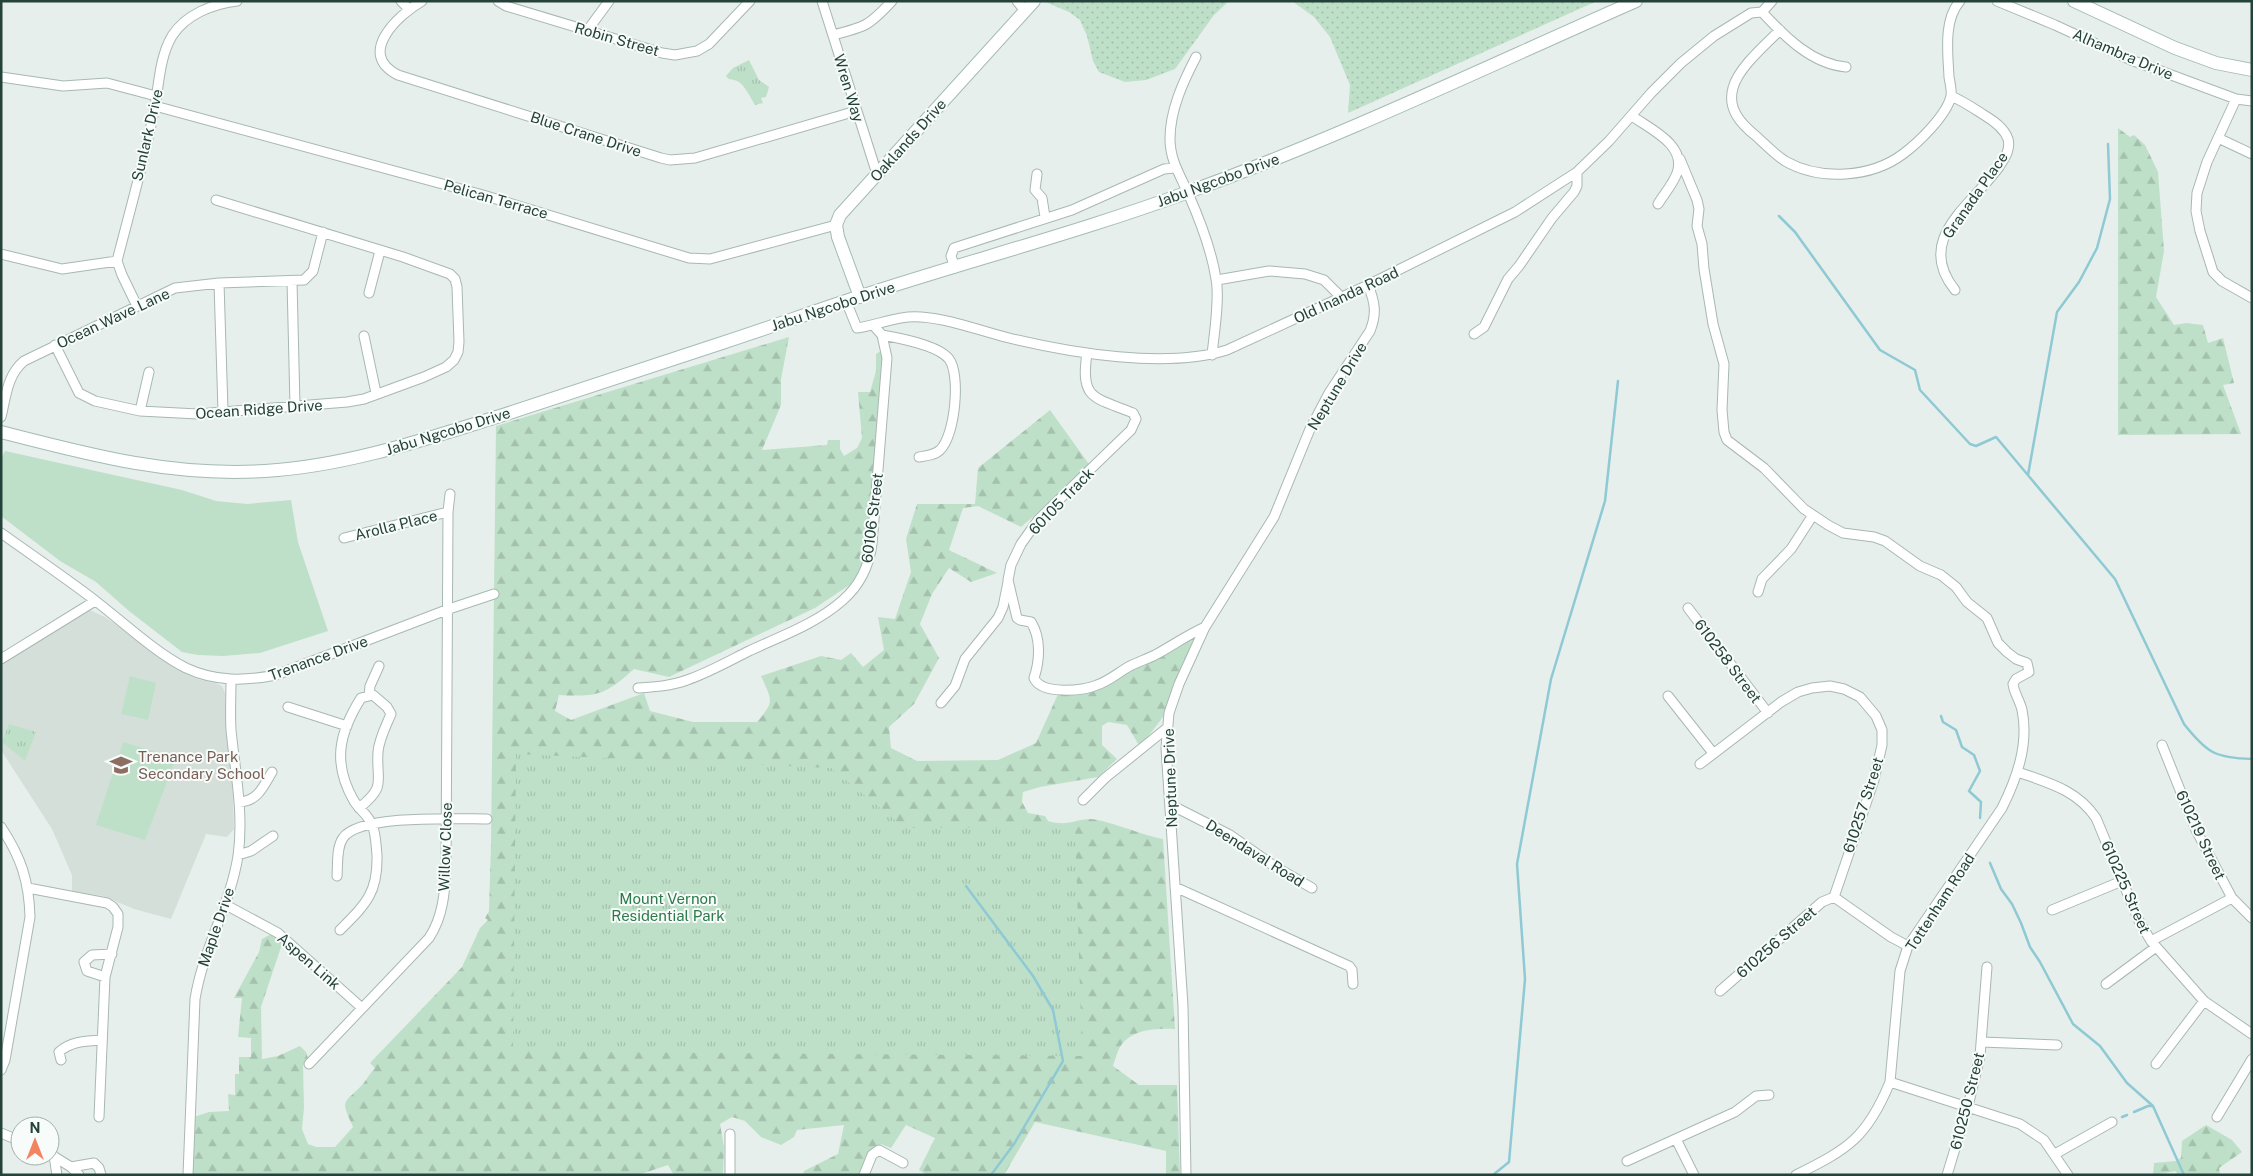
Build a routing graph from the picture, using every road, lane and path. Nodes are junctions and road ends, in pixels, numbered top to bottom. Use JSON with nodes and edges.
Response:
{"nodes":[{"id":1,"x":237,"y":1,"type":"edge"},
{"id":2,"x":401,"y":1,"type":"edge"},
{"id":3,"x":422,"y":1,"type":"edge"},
{"id":4,"x":498,"y":1,"type":"edge"},
{"id":5,"x":609,"y":1,"type":"edge"},
{"id":6,"x":750,"y":1,"type":"edge"},
{"id":7,"x":822,"y":1,"type":"edge"},
{"id":8,"x":892,"y":1,"type":"edge"},
{"id":9,"x":1636,"y":1,"type":"edge"},
{"id":10,"x":1772,"y":1,"type":"edge"},
{"id":11,"x":1960,"y":1,"type":"edge"},
{"id":12,"x":1997,"y":1,"type":"edge"},
{"id":13,"x":2074,"y":1,"type":"edge"},
{"id":14,"x":233,"y":2,"type":"edge"},
{"id":15,"x":1025,"y":4,"type":"edge"},
{"id":16,"x":409,"y":9,"type":"junction"},
{"id":17,"x":1762,"y":12,"type":"junction"},
{"id":18,"x":1780,"y":30,"type":"junction"},
{"id":19,"x":586,"y":31,"type":"junction"},
{"id":20,"x":832,"y":36,"type":"junction"},
{"id":21,"x":1196,"y":56,"type":"dead end"},
{"id":22,"x":1846,"y":67,"type":"dead end"},
{"id":23,"x":2252,"y":70,"type":"edge"},
{"id":24,"x":1,"y":77,"type":"edge"},
{"id":25,"x":1951,"y":96,"type":"junction"},
{"id":26,"x":2236,"y":100,"type":"junction"},
{"id":27,"x":155,"y":101,"type":"junction"},
{"id":28,"x":2252,"y":101,"type":"edge"},
{"id":29,"x":856,"y":111,"type":"junction"},
{"id":30,"x":1632,"y":116,"type":"junction"},
{"id":31,"x":2218,"y":138,"type":"junction"},
{"id":32,"x":2252,"y":154,"type":"edge"},
{"id":33,"x":1680,"y":159,"type":"junction"},
{"id":34,"x":1175,"y":168,"type":"junction"},
{"id":35,"x":1577,"y":172,"type":"junction"},
{"id":36,"x":877,"y":174,"type":"junction"},
{"id":37,"x":1037,"y":174,"type":"dead end"},
{"id":38,"x":1188,"y":193,"type":"junction"},
{"id":39,"x":216,"y":200,"type":"dead end"},
{"id":40,"x":1658,"y":204,"type":"dead end"},
{"id":41,"x":1046,"y":217,"type":"junction"},
{"id":42,"x":836,"y":225,"type":"junction"},
{"id":43,"x":323,"y":232,"type":"junction"},
{"id":44,"x":380,"y":251,"type":"junction"},
{"id":45,"x":1,"y":254,"type":"edge"},
{"id":46,"x":118,"y":261,"type":"junction"},
{"id":47,"x":955,"y":268,"type":"junction"},
{"id":48,"x":1217,"y":280,"type":"junction"},
{"id":49,"x":292,"y":281,"type":"junction"},
{"id":50,"x":219,"y":283,"type":"junction"},
{"id":51,"x":1368,"y":285,"type":"junction"},
{"id":52,"x":1955,"y":290,"type":"dead end"},
{"id":53,"x":369,"y":293,"type":"dead end"},
{"id":54,"x":860,"y":297,"type":"junction"},
{"id":55,"x":1341,"y":297,"type":"junction"},
{"id":56,"x":2252,"y":298,"type":"edge"},
{"id":57,"x":846,"y":301,"type":"junction"},
{"id":58,"x":137,"y":306,"type":"junction"},
{"id":59,"x":874,"y":326,"type":"junction"},
{"id":60,"x":1474,"y":334,"type":"dead end"},
{"id":61,"x":882,"y":335,"type":"junction"},
{"id":62,"x":364,"y":336,"type":"dead end"},
{"id":63,"x":55,"y":345,"type":"junction"},
{"id":64,"x":1087,"y":353,"type":"junction"},
{"id":65,"x":1212,"y":355,"type":"junction"},
{"id":66,"x":149,"y":372,"type":"dead end"},
{"id":67,"x":6,"y":377,"type":"edge"},
{"id":68,"x":376,"y":393,"type":"junction"},
{"id":69,"x":295,"y":406,"type":"junction"},
{"id":70,"x":140,"y":411,"type":"junction"},
{"id":71,"x":223,"y":411,"type":"junction"},
{"id":72,"x":1,"y":417,"type":"edge"},
{"id":73,"x":1,"y":432,"type":"edge"},
{"id":74,"x":919,"y":457,"type":"dead end"},
{"id":75,"x":450,"y":494,"type":"dead end"},
{"id":76,"x":448,"y":512,"type":"junction"},
{"id":77,"x":1813,"y":515,"type":"junction"},
{"id":78,"x":1,"y":533,"type":"edge"},
{"id":79,"x":344,"y":538,"type":"dead end"},
{"id":80,"x":1008,"y":580,"type":"junction"},
{"id":81,"x":1758,"y":592,"type":"dead end"},
{"id":82,"x":494,"y":594,"type":"dead end"},
{"id":83,"x":95,"y":601,"type":"junction"},
{"id":84,"x":1688,"y":608,"type":"dead end"},
{"id":85,"x":448,"y":609,"type":"junction"},
{"id":86,"x":1205,"y":627,"type":"junction"},
{"id":87,"x":1,"y":659,"type":"edge"},
{"id":88,"x":378,"y":666,"type":"dead end"},
{"id":89,"x":230,"y":680,"type":"junction"},
{"id":90,"x":638,"y":688,"type":"dead end"},
{"id":91,"x":369,"y":695,"type":"junction"},
{"id":92,"x":1668,"y":696,"type":"dead end"},
{"id":93,"x":941,"y":704,"type":"dead end"},
{"id":94,"x":288,"y":707,"type":"dead end"},
{"id":95,"x":1768,"y":713,"type":"junction"},
{"id":96,"x":347,"y":726,"type":"junction"},
{"id":97,"x":1167,"y":728,"type":"junction"},
{"id":98,"x":2162,"y":745,"type":"dead end"},
{"id":99,"x":1713,"y":753,"type":"junction"},
{"id":100,"x":1700,"y":764,"type":"dead end"},
{"id":101,"x":272,"y":772,"type":"dead end"},
{"id":102,"x":2018,"y":772,"type":"junction"},
{"id":103,"x":1083,"y":800,"type":"dead end"},
{"id":104,"x":239,"y":802,"type":"junction"},
{"id":105,"x":1171,"y":805,"type":"junction"},
{"id":106,"x":359,"y":808,"type":"junction"},
{"id":107,"x":447,"y":819,"type":"junction"},
{"id":108,"x":487,"y":819,"type":"dead end"},
{"id":109,"x":372,"y":824,"type":"junction"},
{"id":110,"x":1,"y":827,"type":"edge"},
{"id":111,"x":273,"y":836,"type":"dead end"},
{"id":112,"x":238,"y":855,"type":"junction"},
{"id":113,"x":337,"y":876,"type":"dead end"},
{"id":114,"x":2122,"y":881,"type":"junction"},
{"id":115,"x":1175,"y":887,"type":"junction"},
{"id":116,"x":28,"y":888,"type":"junction"},
{"id":117,"x":1312,"y":888,"type":"dead end"},
{"id":118,"x":1834,"y":897,"type":"junction"},
{"id":119,"x":2232,"y":898,"type":"junction"},
{"id":120,"x":226,"y":905,"type":"junction"},
{"id":121,"x":2052,"y":910,"type":"dead end"},
{"id":122,"x":2252,"y":918,"type":"edge"},
{"id":123,"x":340,"y":930,"type":"dead end"},
{"id":124,"x":2153,"y":944,"type":"junction"},
{"id":125,"x":1908,"y":946,"type":"junction"},
{"id":126,"x":112,"y":954,"type":"junction"},
{"id":127,"x":1988,"y":967,"type":"dead end"},
{"id":128,"x":105,"y":977,"type":"junction"},
{"id":129,"x":1353,"y":984,"type":"dead end"},
{"id":130,"x":2106,"y":984,"type":"dead end"},
{"id":131,"x":1720,"y":992,"type":"dead end"},
{"id":132,"x":2204,"y":1000,"type":"junction"},
{"id":133,"x":362,"y":1008,"type":"junction"},
{"id":134,"x":2252,"y":1034,"type":"edge"},
{"id":135,"x":102,"y":1040,"type":"junction"},
{"id":136,"x":1981,"y":1042,"type":"junction"},
{"id":137,"x":2057,"y":1045,"type":"dead end"},
{"id":138,"x":2252,"y":1059,"type":"edge"},
{"id":139,"x":61,"y":1060,"type":"dead end"},
{"id":140,"x":309,"y":1064,"type":"dead end"},
{"id":141,"x":2156,"y":1064,"type":"dead end"},
{"id":142,"x":1,"y":1070,"type":"edge"},
{"id":143,"x":1890,"y":1082,"type":"junction"},
{"id":144,"x":1768,"y":1095,"type":"dead end"},
{"id":145,"x":1968,"y":1106,"type":"junction"},
{"id":146,"x":99,"y":1117,"type":"dead end"},
{"id":147,"x":2216,"y":1117,"type":"dead end"},
{"id":148,"x":2112,"y":1122,"type":"dead end"},
{"id":149,"x":730,"y":1134,"type":"dead end"},
{"id":150,"x":1676,"y":1139,"type":"junction"},
{"id":151,"x":2055,"y":1154,"type":"junction"},
{"id":152,"x":60,"y":1160,"type":"edge"},
{"id":153,"x":1627,"y":1161,"type":"dead end"},
{"id":154,"x":903,"y":1163,"type":"dead end"},
{"id":155,"x":71,"y":1167,"type":"junction"},
{"id":156,"x":79,"y":1175,"type":"edge"},
{"id":157,"x":101,"y":1175,"type":"edge"},
{"id":158,"x":188,"y":1175,"type":"edge"},
{"id":159,"x":730,"y":1175,"type":"edge"},
{"id":160,"x":864,"y":1175,"type":"edge"},
{"id":161,"x":1186,"y":1175,"type":"edge"},
{"id":162,"x":1694,"y":1175,"type":"edge"},
{"id":163,"x":1796,"y":1175,"type":"edge"},
{"id":164,"x":1947,"y":1175,"type":"edge"},
{"id":165,"x":2068,"y":1175,"type":"edge"}],
"edges":[{"from":1,"to":14,"type":"street","name":"Sunlark Drive"},
{"from":2,"to":16,"type":"street"},
{"from":3,"to":16,"type":"street","name":"Blue Crane Drive"},
{"from":4,"to":19,"type":"street","name":"Robin Street"},
{"from":5,"to":19,"type":"street"},
{"from":6,"to":19,"type":"street","name":"Robin Street"},
{"from":7,"to":20,"type":"street","name":"Wren Way"},
{"from":8,"to":20,"type":"street"},
{"from":9,"to":38,"type":"main road","name":"Jabu Ngcobo Drive"},
{"from":10,"to":17,"type":"street"},
{"from":11,"to":25,"type":"street"},
{"from":12,"to":26,"type":"street","name":"Alhambra Drive"},
{"from":13,"to":23,"type":"main road"},
{"from":14,"to":27,"type":"street","name":"Sunlark Drive"},
{"from":15,"to":36,"type":"main road","name":"Oaklands Drive"},
{"from":16,"to":29,"type":"street","name":"Blue Crane Drive"},
{"from":17,"to":18,"type":"street"},
{"from":17,"to":30,"type":"street","name":"Old Inanda Road"},
{"from":18,"to":22,"type":"street"},
{"from":18,"to":25,"type":"street"},
{"from":20,"to":29,"type":"street","name":"Wren Way"},
{"from":21,"to":34,"type":"street"},
{"from":24,"to":27,"type":"street","name":"Pelican Terrace"},
{"from":25,"to":52,"type":"street","name":"Granada Place"},
{"from":26,"to":28,"type":"street","name":"Alhambra Drive"},
{"from":26,"to":31,"type":"street"},
{"from":27,"to":42,"type":"street","name":"Pelican Terrace"},
{"from":27,"to":46,"type":"street","name":"Sunlark Drive"},
{"from":29,"to":36,"type":"street","name":"Wren Way"},
{"from":30,"to":33,"type":"street"},
{"from":30,"to":35,"type":"street","name":"Old Inanda Road"},
{"from":31,"to":32,"type":"street"},
{"from":31,"to":56,"type":"street"},
{"from":33,"to":40,"type":"street"},
{"from":33,"to":77,"type":"street"},
{"from":34,"to":38,"type":"street"},
{"from":34,"to":41,"type":"street"},
{"from":35,"to":51,"type":"street","name":"Old Inanda Road"},
{"from":35,"to":60,"type":"street"},
{"from":36,"to":42,"type":"main road","name":"Oaklands Drive"},
{"from":37,"to":41,"type":"street"},
{"from":38,"to":47,"type":"main road","name":"Jabu Ngcobo Drive"},
{"from":38,"to":48,"type":"street"},
{"from":39,"to":43,"type":"street","name":"Ocean Ridge Drive"},
{"from":41,"to":47,"type":"street"},
{"from":42,"to":54,"type":"main road"},
{"from":43,"to":44,"type":"street","name":"Ocean Ridge Drive"},
{"from":43,"to":49,"type":"street","name":"Ocean Wave Lane"},
{"from":44,"to":53,"type":"street"},
{"from":44,"to":68,"type":"street","name":"Ocean Ridge Drive"},
{"from":45,"to":46,"type":"street"},
{"from":46,"to":58,"type":"street"},
{"from":47,"to":54,"type":"main road","name":"Jabu Ngcobo Drive"},
{"from":48,"to":55,"type":"street"},
{"from":48,"to":65,"type":"street"},
{"from":49,"to":50,"type":"street","name":"Ocean Wave Lane"},
{"from":49,"to":69,"type":"street"},
{"from":50,"to":58,"type":"street","name":"Ocean Wave Lane"},
{"from":50,"to":71,"type":"street"},
{"from":51,"to":55,"type":"street","name":"Old Inanda Road"},
{"from":51,"to":86,"type":"street","name":"Neptune Drive"},
{"from":54,"to":57,"type":"main road","name":"Jabu Ngcobo Drive"},
{"from":55,"to":65,"type":"street","name":"Old Inanda Road"},
{"from":57,"to":59,"type":"street"},
{"from":57,"to":73,"type":"main road","name":"Jabu Ngcobo Drive"},
{"from":58,"to":63,"type":"street","name":"Ocean Wave Lane"},
{"from":59,"to":61,"type":"street"},
{"from":59,"to":64,"type":"street","name":"Old Inanda Road"},
{"from":61,"to":74,"type":"street"},
{"from":61,"to":90,"type":"street","name":"60106 Street"},
{"from":62,"to":68,"type":"street"},
{"from":63,"to":67,"type":"street","name":"Ocean Wave Lane"},
{"from":63,"to":70,"type":"street","name":"Ocean Ridge Drive"},
{"from":64,"to":65,"type":"street","name":"Old Inanda Road"},
{"from":64,"to":80,"type":"street","name":"60105 Track"},
{"from":66,"to":70,"type":"street"},
{"from":67,"to":72,"type":"street","name":"Ocean Wave Lane"},
{"from":68,"to":69,"type":"street","name":"Ocean Ridge Drive"},
{"from":69,"to":71,"type":"street","name":"Ocean Ridge Drive"},
{"from":70,"to":71,"type":"street","name":"Ocean Ridge Drive"},
{"from":75,"to":76,"type":"street","name":"Arolla Place"},
{"from":76,"to":79,"type":"street","name":"Arolla Place"},
{"from":76,"to":85,"type":"street","name":"Arolla Place"},
{"from":77,"to":81,"type":"street"},
{"from":77,"to":102,"type":"street","name":"Tottenham Road"},
{"from":78,"to":83,"type":"street","name":"Trenance Drive"},
{"from":80,"to":86,"type":"street"},
{"from":80,"to":93,"type":"street","name":"60105 Track"},
{"from":82,"to":85,"type":"street","name":"Trenance Drive"},
{"from":83,"to":87,"type":"street"},
{"from":83,"to":89,"type":"street","name":"Trenance Drive"},
{"from":84,"to":95,"type":"street","name":"610258 Street"},
{"from":85,"to":89,"type":"street","name":"Trenance Drive"},
{"from":85,"to":107,"type":"street","name":"Willow Close"},
{"from":86,"to":97,"type":"street","name":"Neptune Drive"},
{"from":88,"to":91,"type":"street"},
{"from":89,"to":104,"type":"street","name":"Maple Drive"},
{"from":91,"to":96,"type":"street"},
{"from":91,"to":106,"type":"street"},
{"from":92,"to":99,"type":"street"},
{"from":94,"to":96,"type":"street"},
{"from":95,"to":99,"type":"street","name":"610257 Street"},
{"from":95,"to":118,"type":"street","name":"610257 Street"},
{"from":96,"to":106,"type":"street"},
{"from":97,"to":103,"type":"street"},
{"from":97,"to":105,"type":"street","name":"Neptune Drive"},
{"from":98,"to":119,"type":"street","name":"610219 Street"},
{"from":99,"to":100,"type":"street","name":"610257 Street"},
{"from":101,"to":104,"type":"street"},
{"from":102,"to":114,"type":"street","name":"610225 Street"},
{"from":102,"to":125,"type":"street","name":"Tottenham Road"},
{"from":104,"to":112,"type":"street","name":"Maple Drive"},
{"from":105,"to":115,"type":"street","name":"Neptune Drive"},
{"from":105,"to":117,"type":"street","name":"Deendaval Road"},
{"from":106,"to":109,"type":"street"},
{"from":107,"to":108,"type":"street"},
{"from":107,"to":109,"type":"street"},
{"from":107,"to":133,"type":"street","name":"Willow Close"},
{"from":109,"to":113,"type":"street"},
{"from":109,"to":123,"type":"street"},
{"from":110,"to":116,"type":"street"},
{"from":111,"to":112,"type":"street"},
{"from":112,"to":120,"type":"street","name":"Maple Drive"},
{"from":114,"to":121,"type":"street"},
{"from":114,"to":124,"type":"street","name":"610225 Street"},
{"from":115,"to":129,"type":"street"},
{"from":115,"to":161,"type":"street","name":"Neptune Drive"},
{"from":116,"to":126,"type":"street"},
{"from":116,"to":142,"type":"street"},
{"from":118,"to":125,"type":"street"},
{"from":118,"to":131,"type":"street","name":"610256 Street"},
{"from":119,"to":122,"type":"street","name":"610219 Street"},
{"from":119,"to":124,"type":"street"},
{"from":120,"to":133,"type":"street","name":"Aspen Link"},
{"from":120,"to":158,"type":"street","name":"Maple Drive"},
{"from":124,"to":130,"type":"street"},
{"from":124,"to":132,"type":"street","name":"610225 Street"},
{"from":125,"to":143,"type":"street","name":"Tottenham Road"},
{"from":126,"to":128,"type":"street"},
{"from":126,"to":128,"type":"street"},
{"from":127,"to":136,"type":"street","name":"610250 Street"},
{"from":128,"to":135,"type":"street"},
{"from":132,"to":134,"type":"street","name":"610225 Street"},
{"from":132,"to":141,"type":"street"},
{"from":133,"to":140,"type":"street","name":"Willow Close"},
{"from":135,"to":139,"type":"street"},
{"from":135,"to":146,"type":"street"},
{"from":136,"to":137,"type":"street"},
{"from":136,"to":145,"type":"street","name":"610250 Street"},
{"from":138,"to":147,"type":"street"},
{"from":143,"to":145,"type":"street"},
{"from":143,"to":163,"type":"street","name":"Tottenham Road"},
{"from":144,"to":150,"type":"street"},
{"from":145,"to":151,"type":"street"},
{"from":145,"to":164,"type":"street","name":"610250 Street"},
{"from":148,"to":151,"type":"street"},
{"from":149,"to":159,"type":"street"},
{"from":150,"to":153,"type":"street"},
{"from":150,"to":162,"type":"street"},
{"from":151,"to":165,"type":"street"},
{"from":152,"to":155,"type":"street"},
{"from":154,"to":160,"type":"street"},
{"from":155,"to":156,"type":"street"},
{"from":155,"to":157,"type":"street"}]}
